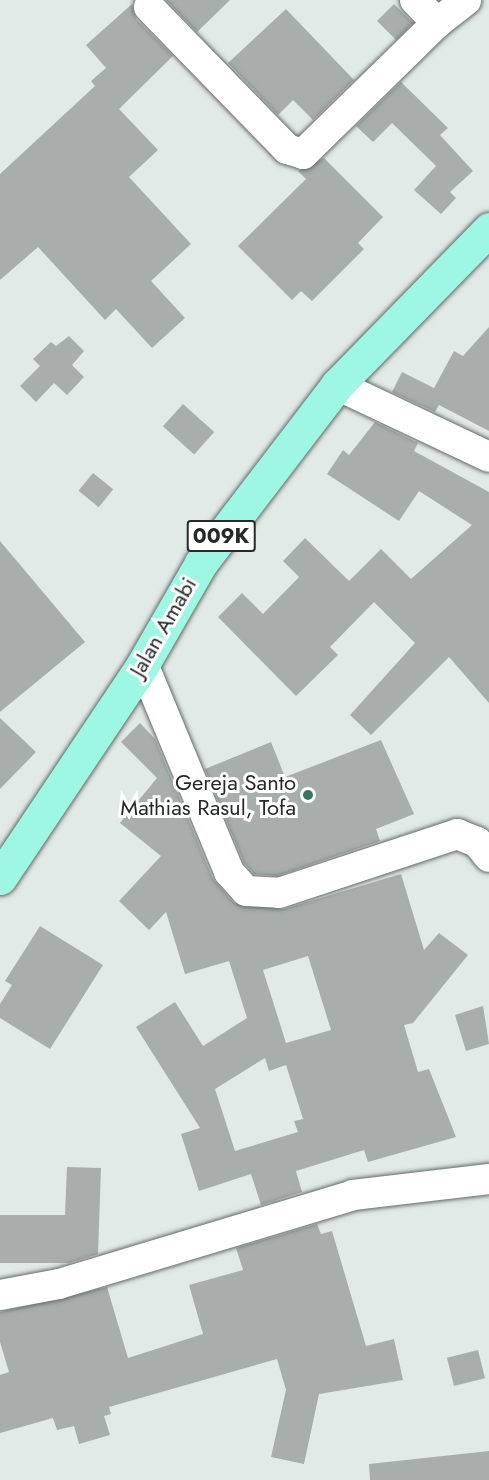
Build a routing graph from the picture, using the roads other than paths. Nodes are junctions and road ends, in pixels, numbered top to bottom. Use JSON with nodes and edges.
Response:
{"nodes":[{"id":1,"x":415,"y":0,"type":"edge"},
{"id":2,"x":466,"y":0,"type":"edge"},
{"id":3,"x":149,"y":7,"type":"dead end"},
{"id":4,"x":437,"y":23,"type":"junction"},
{"id":5,"x":489,"y":229,"type":"edge"},
{"id":6,"x":337,"y":385,"type":"junction"},
{"id":7,"x":489,"y":457,"type":"edge"},
{"id":8,"x":143,"y":664,"type":"junction"},
{"id":9,"x":489,"y":857,"type":"edge"},
{"id":10,"x":0,"y":878,"type":"edge"},
{"id":11,"x":489,"y":1179,"type":"edge"},
{"id":12,"x":0,"y":1295,"type":"edge"}],
"edges":[{"from":1,"to":4,"type":"street"},
{"from":2,"to":4,"type":"street"},
{"from":3,"to":4,"type":"street"},
{"from":5,"to":6,"type":"main road","name":"Jalan Amabi","number":"009K"},
{"from":6,"to":7,"type":"street"},
{"from":6,"to":8,"type":"main road","name":"Jalan Amabi","number":"009K"},
{"from":8,"to":9,"type":"street"},
{"from":8,"to":10,"type":"main road","name":"Jalan Amabi","number":"009K"},
{"from":11,"to":12,"type":"street"}]}
